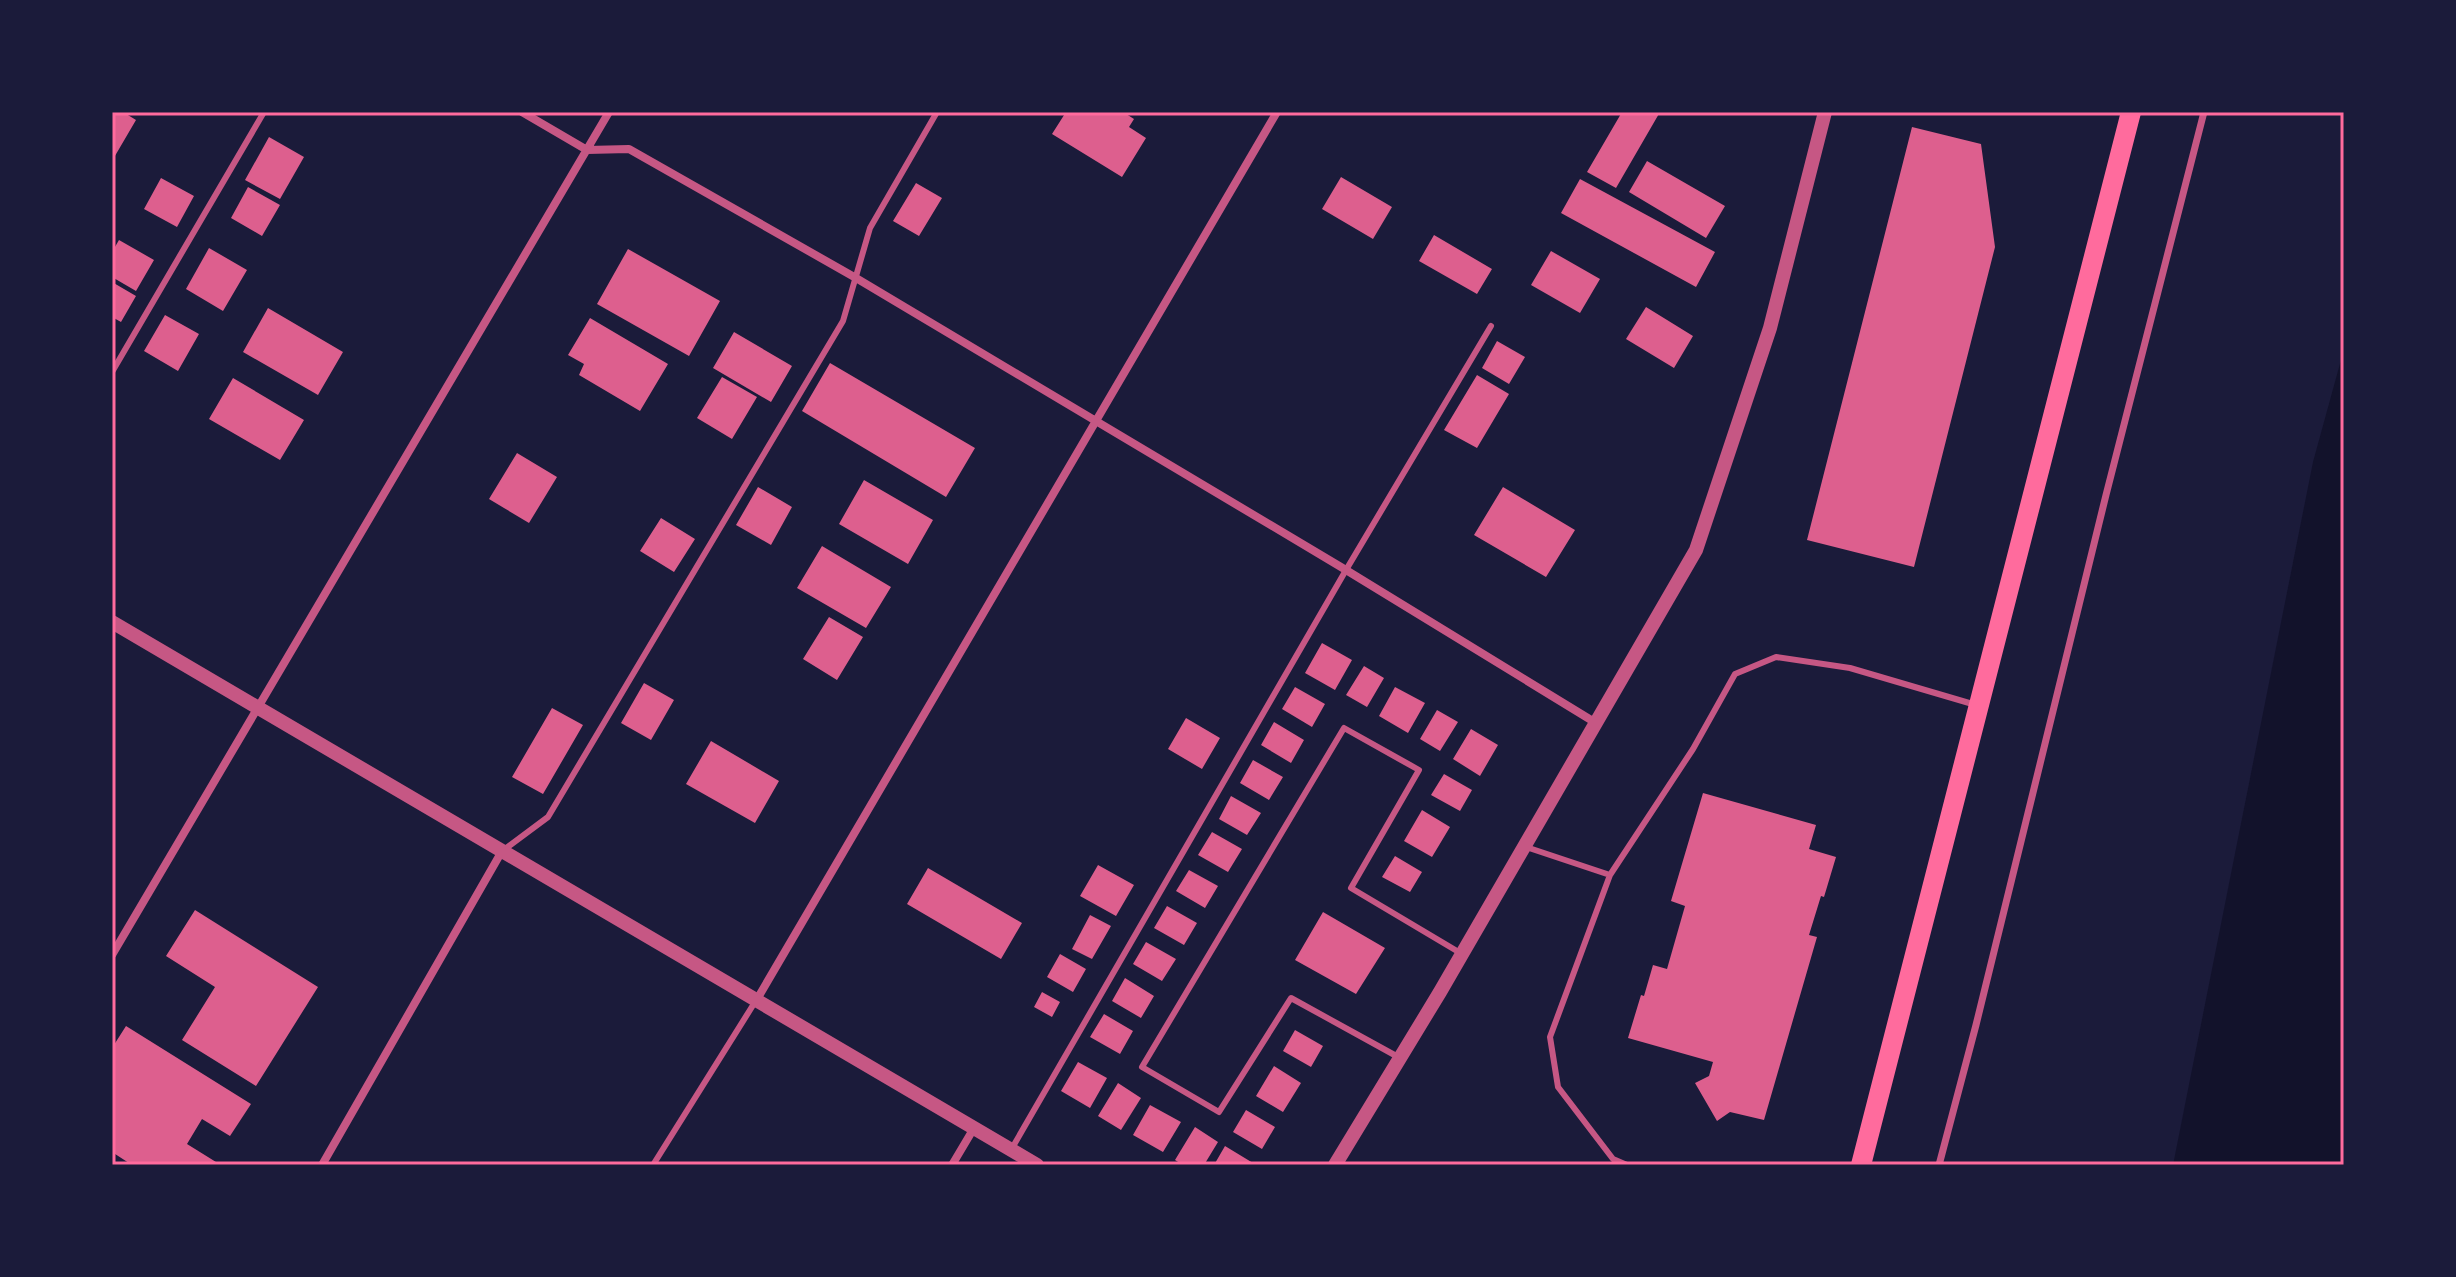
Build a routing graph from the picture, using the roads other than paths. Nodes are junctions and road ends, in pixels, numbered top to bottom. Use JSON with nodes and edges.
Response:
{"nodes":[{"id":1,"x":264,"y":112,"type":"edge"},
{"id":2,"x":522,"y":112,"type":"edge"},
{"id":3,"x":609,"y":112,"type":"edge"},
{"id":4,"x":937,"y":112,"type":"edge"},
{"id":5,"x":1277,"y":112,"type":"edge"},
{"id":6,"x":1825,"y":112,"type":"edge"},
{"id":7,"x":2131,"y":112,"type":"edge"},
{"id":8,"x":2204,"y":112,"type":"edge"},
{"id":9,"x":587,"y":150,"type":"junction"},
{"id":10,"x":856,"y":278,"type":"junction"},
{"id":11,"x":1491,"y":326,"type":"dead end"},
{"id":12,"x":112,"y":372,"type":"edge"},
{"id":13,"x":1097,"y":422,"type":"junction"},
{"id":14,"x":1346,"y":570,"type":"junction"},
{"id":15,"x":112,"y":622,"type":"edge"},
{"id":16,"x":1979,"y":706,"type":"junction"},
{"id":17,"x":257,"y":707,"type":"junction"},
{"id":18,"x":1596,"y":723,"type":"junction"},
{"id":19,"x":1524,"y":846,"type":"junction"},
{"id":20,"x":502,"y":851,"type":"junction"},
{"id":21,"x":1610,"y":875,"type":"junction"},
{"id":22,"x":1462,"y":954,"type":"junction"},
{"id":23,"x":112,"y":955,"type":"edge"},
{"id":24,"x":756,"y":1001,"type":"junction"},
{"id":25,"x":1400,"y":1058,"type":"junction"},
{"id":26,"x":974,"y":1128,"type":"junction"},
{"id":27,"x":1011,"y":1150,"type":"junction"},
{"id":28,"x":322,"y":1165,"type":"edge"},
{"id":29,"x":653,"y":1165,"type":"edge"},
{"id":30,"x":952,"y":1165,"type":"edge"},
{"id":31,"x":1037,"y":1165,"type":"edge"},
{"id":32,"x":1335,"y":1165,"type":"edge"},
{"id":33,"x":1627,"y":1165,"type":"edge"},
{"id":34,"x":1861,"y":1165,"type":"edge"},
{"id":35,"x":1939,"y":1165,"type":"edge"}],
"edges":[{"from":1,"to":12,"type":"lane"},
{"from":2,"to":9,"type":"street"},
{"from":3,"to":9,"type":"street"},
{"from":4,"to":10,"type":"lane"},
{"from":5,"to":13,"type":"street"},
{"from":6,"to":18,"type":"street"},
{"from":7,"to":16,"type":"main road"},
{"from":8,"to":35,"type":"street"},
{"from":9,"to":10,"type":"street"},
{"from":9,"to":17,"type":"street"},
{"from":10,"to":13,"type":"street"},
{"from":10,"to":20,"type":"lane"},
{"from":11,"to":14,"type":"lane"},
{"from":13,"to":14,"type":"street"},
{"from":13,"to":24,"type":"street"},
{"from":14,"to":18,"type":"street"},
{"from":14,"to":27,"type":"lane"},
{"from":15,"to":17,"type":"street"},
{"from":16,"to":21,"type":"lane"},
{"from":16,"to":34,"type":"main road"},
{"from":17,"to":20,"type":"street"},
{"from":17,"to":23,"type":"street"},
{"from":18,"to":19,"type":"street"},
{"from":19,"to":21,"type":"lane"},
{"from":19,"to":22,"type":"street"},
{"from":20,"to":24,"type":"street"},
{"from":20,"to":28,"type":"street"},
{"from":21,"to":33,"type":"lane"},
{"from":22,"to":25,"type":"street"},
{"from":22,"to":25,"type":"lane"},
{"from":24,"to":26,"type":"street"},
{"from":24,"to":29,"type":"lane"},
{"from":25,"to":32,"type":"street"},
{"from":26,"to":27,"type":"street"},
{"from":26,"to":30,"type":"street"},
{"from":27,"to":31,"type":"street"}]}
